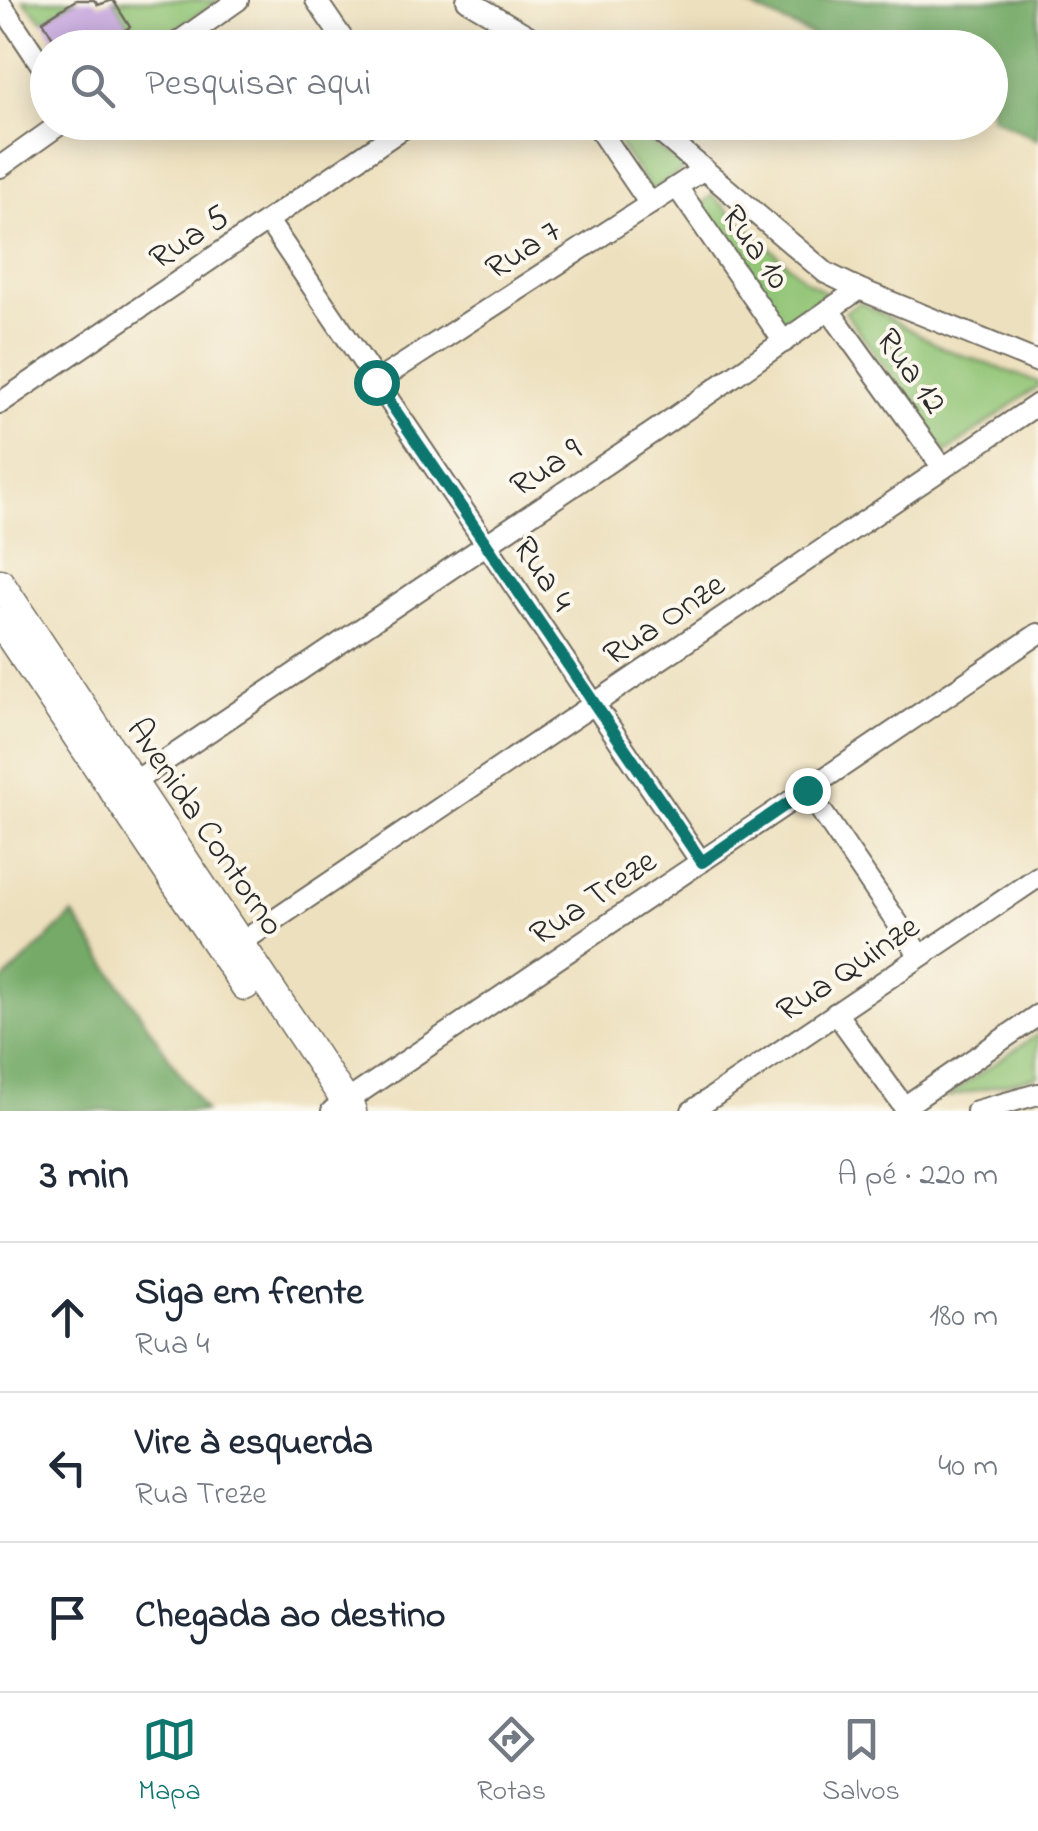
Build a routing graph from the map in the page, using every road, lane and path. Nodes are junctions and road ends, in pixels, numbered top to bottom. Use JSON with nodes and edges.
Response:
{"nodes":[{"id":1,"x":238,"y":0,"type":"edge"},
{"id":2,"x":316,"y":0,"type":"edge"},
{"id":3,"x":468,"y":0,"type":"edge"},
{"id":4,"x":0,"y":3,"type":"edge"},
{"id":5,"x":196,"y":30,"type":"edge"},
{"id":6,"x":337,"y":30,"type":"edge"},
{"id":7,"x":514,"y":30,"type":"edge"},
{"id":8,"x":30,"y":48,"type":"edge"},
{"id":9,"x":37,"y":140,"type":"edge"},
{"id":10,"x":383,"y":140,"type":"edge"},
{"id":11,"x":606,"y":140,"type":"edge"},
{"id":12,"x":669,"y":140,"type":"edge"},
{"id":13,"x":0,"y":166,"type":"edge"},
{"id":14,"x":704,"y":169,"type":"junction"},
{"id":15,"x":677,"y":187,"type":"junction"},
{"id":16,"x":650,"y":204,"type":"junction"},
{"id":17,"x":268,"y":221,"type":"junction"},
{"id":18,"x":859,"y":289,"type":"junction"},
{"id":19,"x":830,"y":310,"type":"junction"},
{"id":20,"x":784,"y":342,"type":"junction"},
{"id":21,"x":1038,"y":362,"type":"edge"},
{"id":22,"x":376,"y":382,"type":"junction"},
{"id":23,"x":0,"y":403,"type":"edge"},
{"id":24,"x":1038,"y":404,"type":"edge"},
{"id":25,"x":943,"y":468,"type":"junction"},
{"id":26,"x":487,"y":544,"type":"junction"},
{"id":27,"x":0,"y":584,"type":"edge"},
{"id":28,"x":0,"y":622,"type":"edge"},
{"id":29,"x":1038,"y":634,"type":"edge"},
{"id":30,"x":593,"y":704,"type":"junction"},
{"id":31,"x":125,"y":788,"type":"junction"},
{"id":32,"x":807,"y":790,"type":"junction"},
{"id":33,"x":702,"y":862,"type":"junction"},
{"id":34,"x":1038,"y":877,"type":"edge"},
{"id":35,"x":232,"y":948,"type":"junction"},
{"id":36,"x":920,"y":956,"type":"junction"},
{"id":37,"x":836,"y":1014,"type":"junction"},
{"id":38,"x":1038,"y":1015,"type":"edge"},
{"id":39,"x":1038,"y":1094,"type":"edge"},
{"id":40,"x":340,"y":1109,"type":"edge"},
{"id":41,"x":906,"y":1109,"type":"edge"},
{"id":42,"x":692,"y":1111,"type":"edge"},
{"id":43,"x":977,"y":1111,"type":"edge"}],
"edges":[{"from":1,"to":5,"type":"street"},
{"from":2,"to":6,"type":"street"},
{"from":3,"to":7,"type":"street"},
{"from":4,"to":8,"type":"street"},
{"from":9,"to":13,"type":"street"},
{"from":10,"to":17,"type":"street","name":"Rua 5"},
{"from":11,"to":16,"type":"street"},
{"from":12,"to":14,"type":"street"},
{"from":14,"to":15,"type":"street","name":"Rua 7"},
{"from":14,"to":18,"type":"street"},
{"from":15,"to":16,"type":"street","name":"Rua 7"},
{"from":15,"to":20,"type":"street","name":"Rua 10"},
{"from":16,"to":22,"type":"street","name":"Rua 7"},
{"from":17,"to":22,"type":"street","name":"Rua 4"},
{"from":17,"to":23,"type":"street","name":"Rua 5"},
{"from":18,"to":19,"type":"street","name":"Rua 9"},
{"from":18,"to":21,"type":"street"},
{"from":19,"to":20,"type":"street","name":"Rua 9"},
{"from":19,"to":25,"type":"street","name":"Rua 12"},
{"from":20,"to":26,"type":"street","name":"Rua 9"},
{"from":22,"to":26,"type":"street","name":"Rua 4"},
{"from":24,"to":25,"type":"street","name":"Rua Onze"},
{"from":25,"to":30,"type":"street","name":"Rua Onze"},
{"from":26,"to":30,"type":"street","name":"Rua 4"},
{"from":26,"to":31,"type":"street","name":"Rua 9"},
{"from":27,"to":31,"type":"street","name":"Avenida Contorno"},
{"from":28,"to":31,"type":"street","name":"Avenida Contorno"},
{"from":29,"to":32,"type":"street","name":"Rua Treze"},
{"from":30,"to":33,"type":"street","name":"Rua 4"},
{"from":30,"to":35,"type":"street","name":"Rua Onze"},
{"from":31,"to":35,"type":"street","name":"Avenida Contorno"},
{"from":32,"to":33,"type":"street","name":"Rua Treze"},
{"from":32,"to":36,"type":"street"},
{"from":33,"to":40,"type":"street","name":"Rua Treze"},
{"from":34,"to":36,"type":"street","name":"Rua Quinze"},
{"from":35,"to":40,"type":"street","name":"Avenida Contorno"},
{"from":36,"to":37,"type":"street","name":"Rua Quinze"},
{"from":37,"to":41,"type":"street"},
{"from":37,"to":42,"type":"street","name":"Rua Quinze"},
{"from":38,"to":41,"type":"street"},
{"from":39,"to":43,"type":"street"}]}
